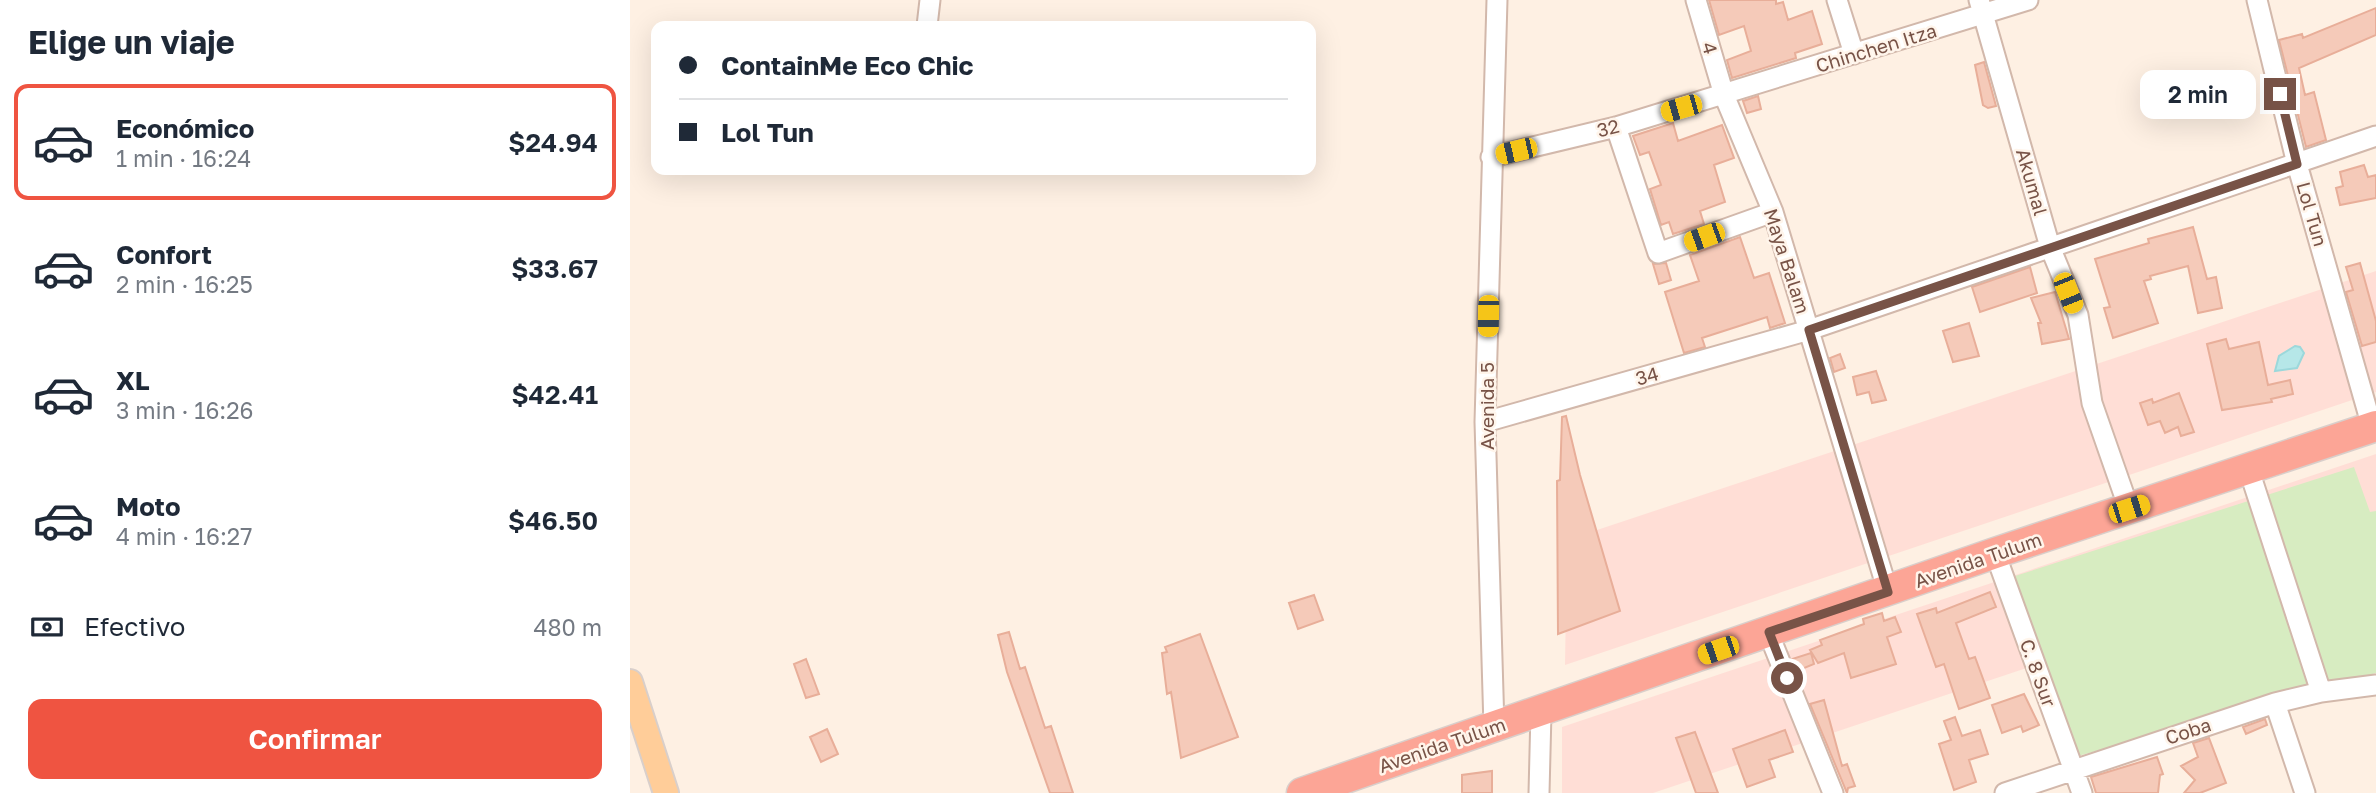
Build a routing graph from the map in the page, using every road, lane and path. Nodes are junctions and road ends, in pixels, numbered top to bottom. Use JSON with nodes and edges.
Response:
{"nodes":[{"id":1,"x":930,"y":0,"type":"edge"},
{"id":2,"x":1497,"y":0,"type":"edge"},
{"id":3,"x":1696,"y":0,"type":"edge"},
{"id":4,"x":1837,"y":0,"type":"edge"},
{"id":5,"x":2028,"y":0,"type":"edge"},
{"id":6,"x":2257,"y":0,"type":"edge"},
{"id":7,"x":1982,"y":7,"type":"edge"},
{"id":8,"x":928,"y":21,"type":"edge"},
{"id":9,"x":1854,"y":54,"type":"junction"},
{"id":10,"x":1724,"y":95,"type":"junction"},
{"id":11,"x":1616,"y":127,"type":"junction"},
{"id":12,"x":2376,"y":136,"type":"edge"},
{"id":13,"x":1491,"y":157,"type":"junction"},
{"id":14,"x":2297,"y":164,"type":"junction"},
{"id":15,"x":1773,"y":212,"type":"junction"},
{"id":16,"x":2050,"y":247,"type":"junction"},
{"id":17,"x":1809,"y":330,"type":"junction"},
{"id":18,"x":1485,"y":422,"type":"junction"},
{"id":19,"x":2374,"y":426,"type":"edge"},
{"id":20,"x":2249,"y":470,"type":"junction"},
{"id":21,"x":2129,"y":509,"type":"junction"},
{"id":22,"x":1995,"y":553,"type":"junction"},
{"id":23,"x":1888,"y":592,"type":"junction"},
{"id":24,"x":1769,"y":632,"type":"junction"},
{"id":25,"x":630,"y":682,"type":"edge"},
{"id":26,"x":2376,"y":685,"type":"edge"},
{"id":27,"x":2321,"y":692,"type":"junction"},
{"id":28,"x":2275,"y":703,"type":"junction"},
{"id":29,"x":1541,"y":712,"type":"junction"},
{"id":30,"x":1494,"y":727,"type":"junction"},
{"id":31,"x":2073,"y":768,"type":"junction"},
{"id":32,"x":666,"y":793,"type":"edge"},
{"id":33,"x":1302,"y":793,"type":"edge"},
{"id":34,"x":1539,"y":793,"type":"edge"},
{"id":35,"x":1833,"y":793,"type":"edge"},
{"id":36,"x":2005,"y":793,"type":"edge"},
{"id":37,"x":2082,"y":793,"type":"edge"},
{"id":38,"x":2305,"y":793,"type":"edge"}],
"edges":[{"from":1,"to":8,"type":"street"},
{"from":2,"to":13,"type":"street","name":"Avenida 5"},
{"from":3,"to":10,"type":"street","name":"4"},
{"from":4,"to":9,"type":"street"},
{"from":5,"to":7,"type":"street","name":"Chinchen Itza"},
{"from":6,"to":14,"type":"street","name":"Lol Tun"},
{"from":7,"to":9,"type":"street","name":"Chinchen Itza"},
{"from":7,"to":16,"type":"street","name":"Akumal"},
{"from":9,"to":10,"type":"street","name":"Chinchen Itza"},
{"from":10,"to":11,"type":"street","name":"32"},
{"from":10,"to":15,"type":"street","name":"Maya Balam"},
{"from":11,"to":13,"type":"street","name":"32"},
{"from":11,"to":15,"type":"street"},
{"from":12,"to":14,"type":"street","name":"34"},
{"from":13,"to":18,"type":"street","name":"Avenida 5"},
{"from":14,"to":16,"type":"street","name":"34"},
{"from":14,"to":19,"type":"street","name":"Lol Tun"},
{"from":15,"to":17,"type":"street","name":"Maya Balam"},
{"from":16,"to":17,"type":"street","name":"34"},
{"from":16,"to":21,"type":"street","name":"Akumal"},
{"from":17,"to":18,"type":"street","name":"34"},
{"from":17,"to":23,"type":"street","name":"Maya Balam"},
{"from":18,"to":30,"type":"street","name":"Avenida 5"},
{"from":19,"to":20,"type":"highway","name":"Avenida Tulum"},
{"from":20,"to":21,"type":"highway","name":"Avenida Tulum"},
{"from":20,"to":27,"type":"street"},
{"from":21,"to":22,"type":"highway","name":"Avenida Tulum"},
{"from":22,"to":23,"type":"highway","name":"Avenida Tulum"},
{"from":22,"to":31,"type":"street","name":"C. 8 Sur"},
{"from":23,"to":24,"type":"highway","name":"Avenida Tulum"},
{"from":24,"to":29,"type":"highway","name":"Avenida Tulum"},
{"from":24,"to":35,"type":"street"},
{"from":25,"to":32,"type":"main road"},
{"from":26,"to":27,"type":"street","name":"Coba"},
{"from":27,"to":28,"type":"street","name":"Coba"},
{"from":28,"to":31,"type":"street","name":"Coba"},
{"from":28,"to":38,"type":"street"},
{"from":29,"to":30,"type":"highway","name":"Avenida Tulum"},
{"from":29,"to":34,"type":"street"},
{"from":30,"to":33,"type":"highway","name":"Avenida Tulum"},
{"from":31,"to":36,"type":"street","name":"Coba"},
{"from":31,"to":37,"type":"street","name":"C. 8 Sur"}]}
